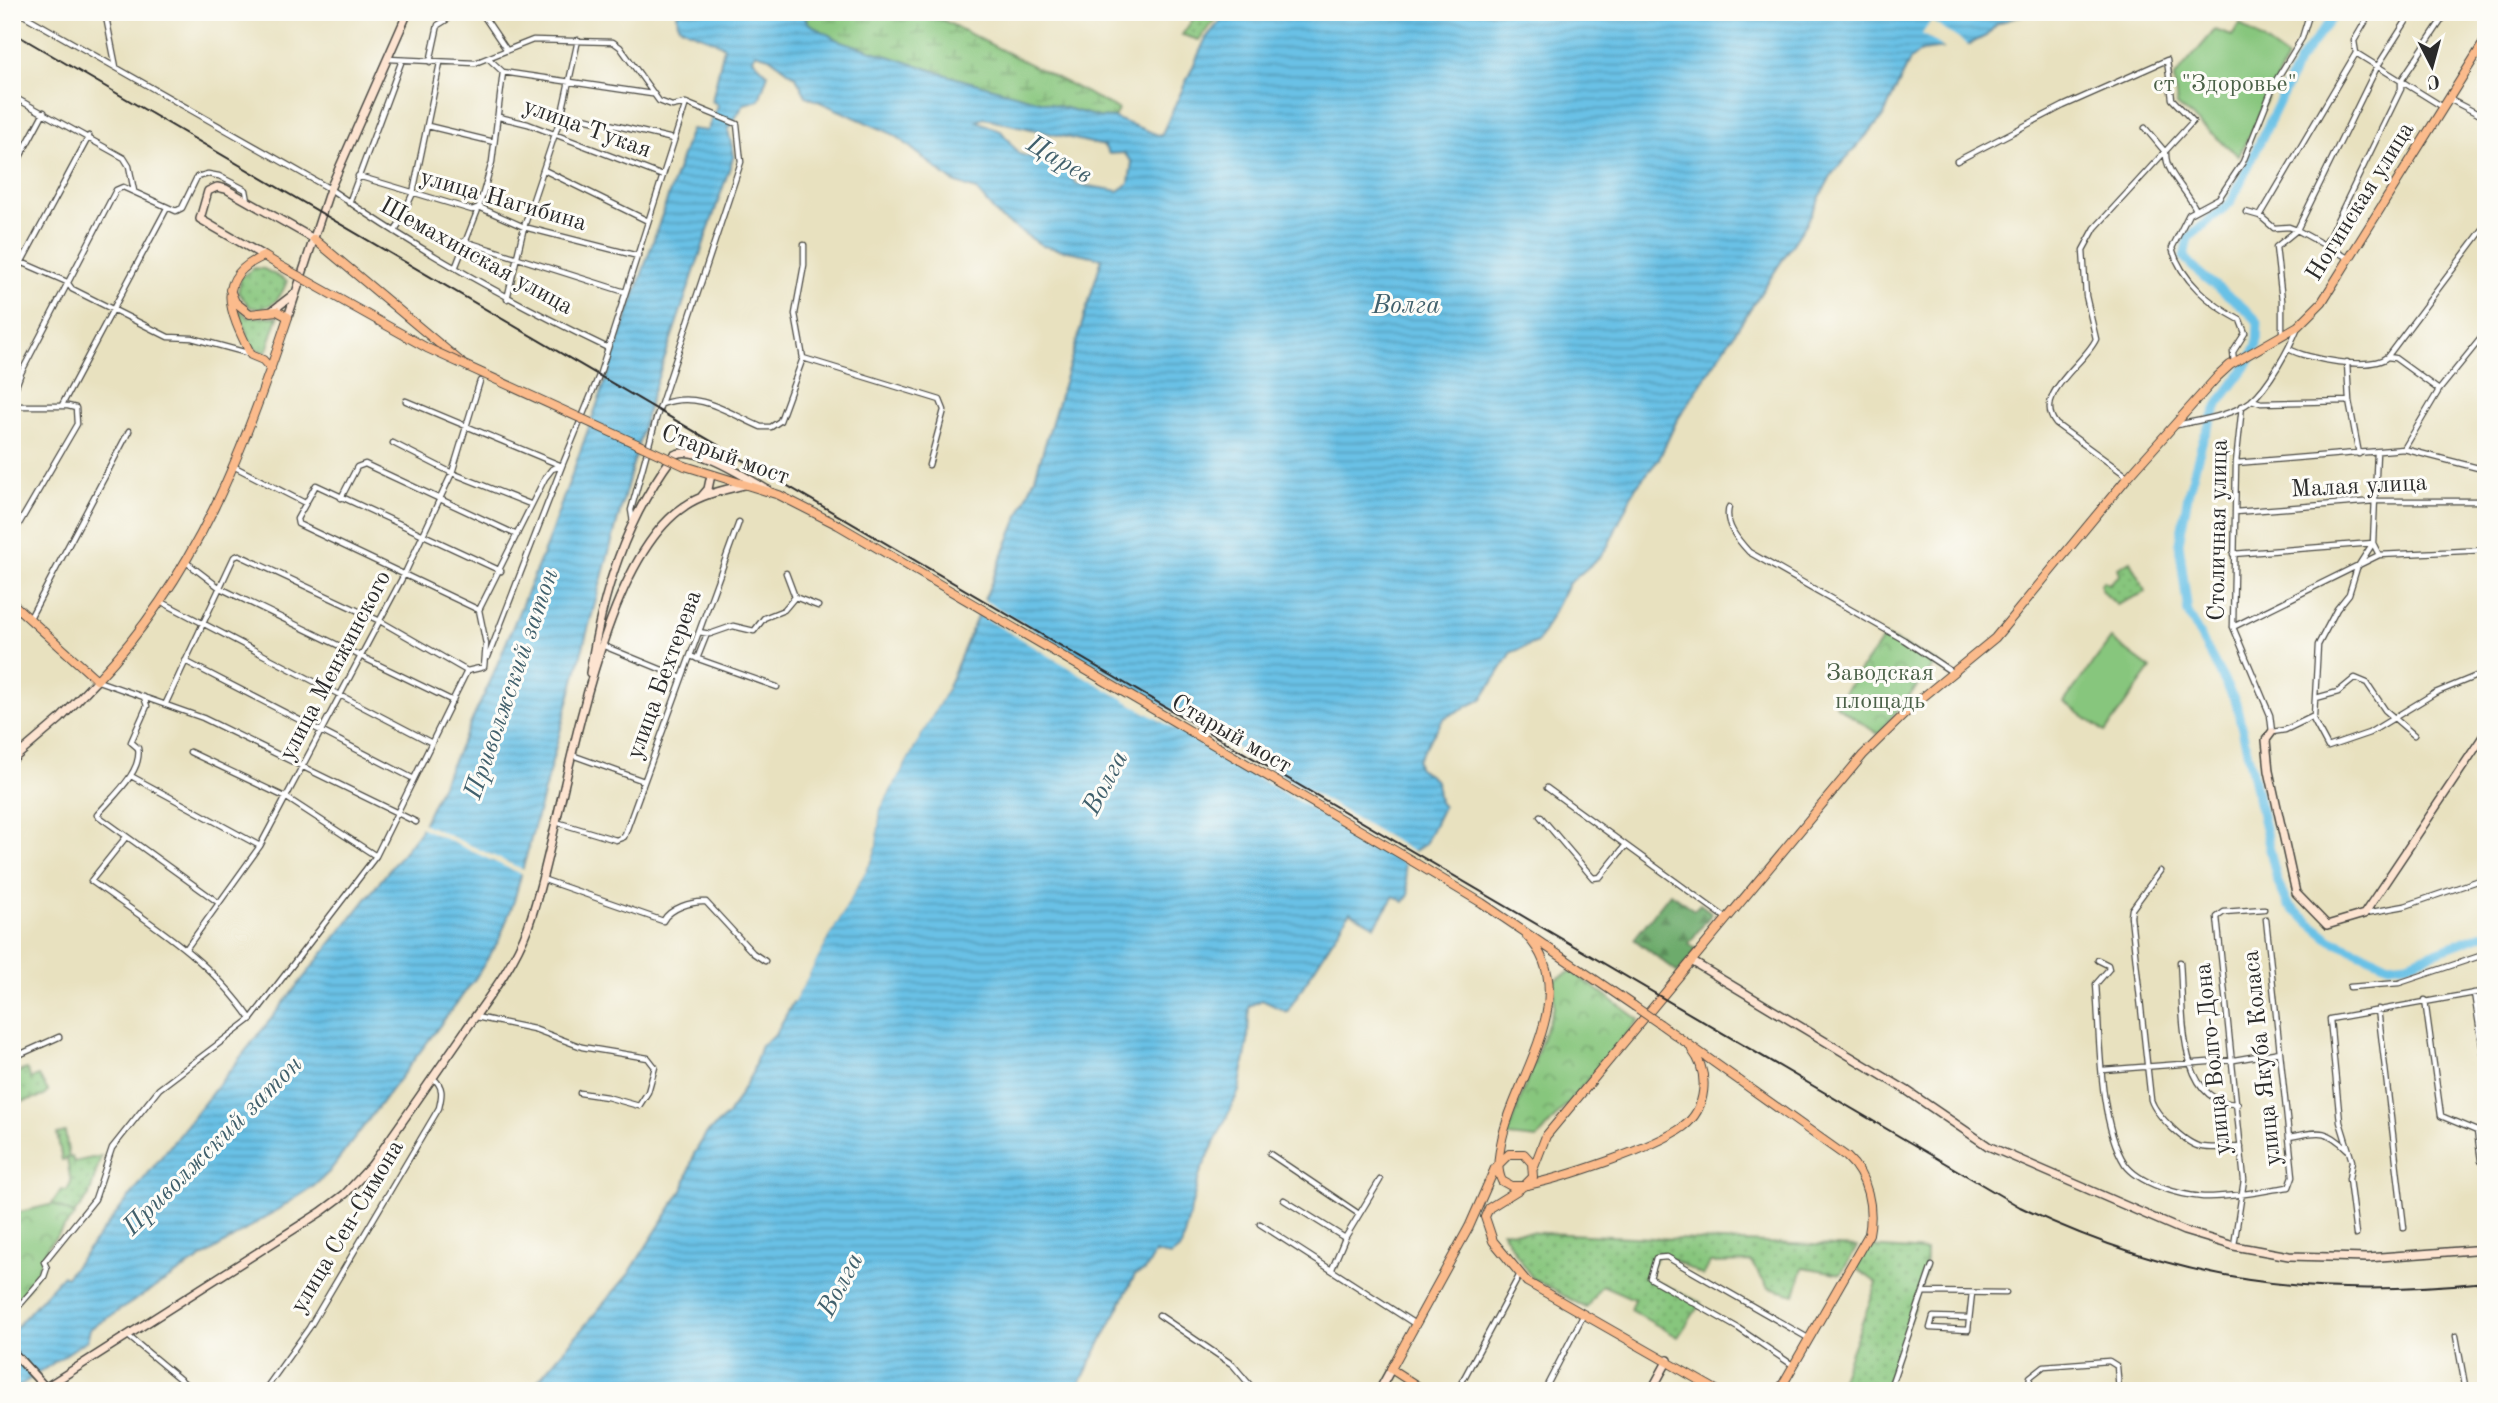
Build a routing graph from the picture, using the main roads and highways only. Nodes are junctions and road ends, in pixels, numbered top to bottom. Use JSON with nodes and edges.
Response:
{"nodes":[{"id":1,"x":408,"y":12,"type":"edge"},
{"id":2,"x":2486,"y":39,"type":"edge"},
{"id":3,"x":314,"y":239,"type":"junction"},
{"id":4,"x":264,"y":256,"type":"junction"},
{"id":5,"x":230,"y":290,"type":"junction"},
{"id":6,"x":297,"y":291,"type":"junction"},
{"id":7,"x":272,"y":311,"type":"junction"},
{"id":8,"x":288,"y":317,"type":"junction"},
{"id":9,"x":271,"y":369,"type":"junction"},
{"id":10,"x":472,"y":370,"type":"junction"},
{"id":11,"x":711,"y":475,"type":"junction"},
{"id":12,"x":746,"y":482,"type":"junction"},
{"id":13,"x":699,"y":499,"type":"junction"},
{"id":14,"x":12,"y":604,"type":"edge"},
{"id":15,"x":97,"y":680,"type":"junction"},
{"id":16,"x":587,"y":695,"type":"junction"},
{"id":17,"x":2272,"y":732,"type":"road end"},
{"id":18,"x":2486,"y":732,"type":"edge"},
{"id":19,"x":12,"y":760,"type":"edge"},
{"id":20,"x":1511,"y":922,"type":"junction"},
{"id":21,"x":1693,"y":962,"type":"junction"},
{"id":22,"x":1683,"y":1040,"type":"junction"},
{"id":23,"x":1546,"y":1136,"type":"junction"},
{"id":24,"x":1518,"y":1153,"type":"junction"},
{"id":25,"x":1499,"y":1163,"type":"junction"},
{"id":26,"x":1534,"y":1167,"type":"junction"},
{"id":27,"x":1525,"y":1186,"type":"junction"},
{"id":28,"x":2486,"y":1249,"type":"edge"},
{"id":29,"x":12,"y":1351,"type":"edge"},
{"id":30,"x":1668,"y":1360,"type":"junction"},
{"id":31,"x":1391,"y":1369,"type":"junction"},
{"id":32,"x":43,"y":1389,"type":"edge"},
{"id":33,"x":1379,"y":1391,"type":"edge"},
{"id":34,"x":1425,"y":1391,"type":"edge"},
{"id":35,"x":1651,"y":1391,"type":"edge"},
{"id":36,"x":1718,"y":1391,"type":"edge"},
{"id":37,"x":1779,"y":1391,"type":"edge"}],
"edges":[{"from":1,"to":3,"type":"main road"},
{"from":2,"to":21,"type":"main road","name":"Ногинская улица"},
{"from":3,"to":4,"type":"main road"},
{"from":3,"to":6,"type":"main road"},
{"from":3,"to":10,"type":"main road","bridge":true},
{"from":4,"to":5,"type":"main road"},
{"from":4,"to":10,"type":"main road","bridge":true},
{"from":5,"to":7,"type":"main road"},
{"from":5,"to":9,"type":"main road"},
{"from":6,"to":7,"type":"main road"},
{"from":6,"to":8,"type":"main road"},
{"from":7,"to":8,"type":"main road"},
{"from":8,"to":9,"type":"main road"},
{"from":9,"to":15,"type":"main road"},
{"from":10,"to":11,"type":"main road","name":"Старый мост","bridge":true},
{"from":11,"to":12,"type":"main road","name":"Старый мост"},
{"from":11,"to":13,"type":"main road"},
{"from":12,"to":13,"type":"main road"},
{"from":12,"to":16,"type":"main road"},
{"from":12,"to":20,"type":"main road","name":"Старый мост"},
{"from":13,"to":16,"type":"main road"},
{"from":14,"to":15,"type":"main road"},
{"from":15,"to":19,"type":"main road"},
{"from":16,"to":32,"type":"main road"},
{"from":17,"to":18,"type":"main road"},
{"from":20,"to":22,"type":"main road","bridge":true},
{"from":20,"to":25,"type":"main road"},
{"from":21,"to":23,"type":"main road"},
{"from":21,"to":28,"type":"main road"},
{"from":22,"to":27,"type":"main road"},
{"from":22,"to":37,"type":"main road"},
{"from":23,"to":24,"type":"main road"},
{"from":23,"to":26,"type":"main road"},
{"from":24,"to":25,"type":"main road"},
{"from":24,"to":26,"type":"main road"},
{"from":25,"to":27,"type":"main road"},
{"from":25,"to":31,"type":"main road"},
{"from":26,"to":27,"type":"main road"},
{"from":27,"to":30,"type":"main road"},
{"from":29,"to":32,"type":"main road"},
{"from":30,"to":35,"type":"main road"},
{"from":30,"to":36,"type":"main road"},
{"from":31,"to":33,"type":"main road"},
{"from":31,"to":34,"type":"main road"}]}
